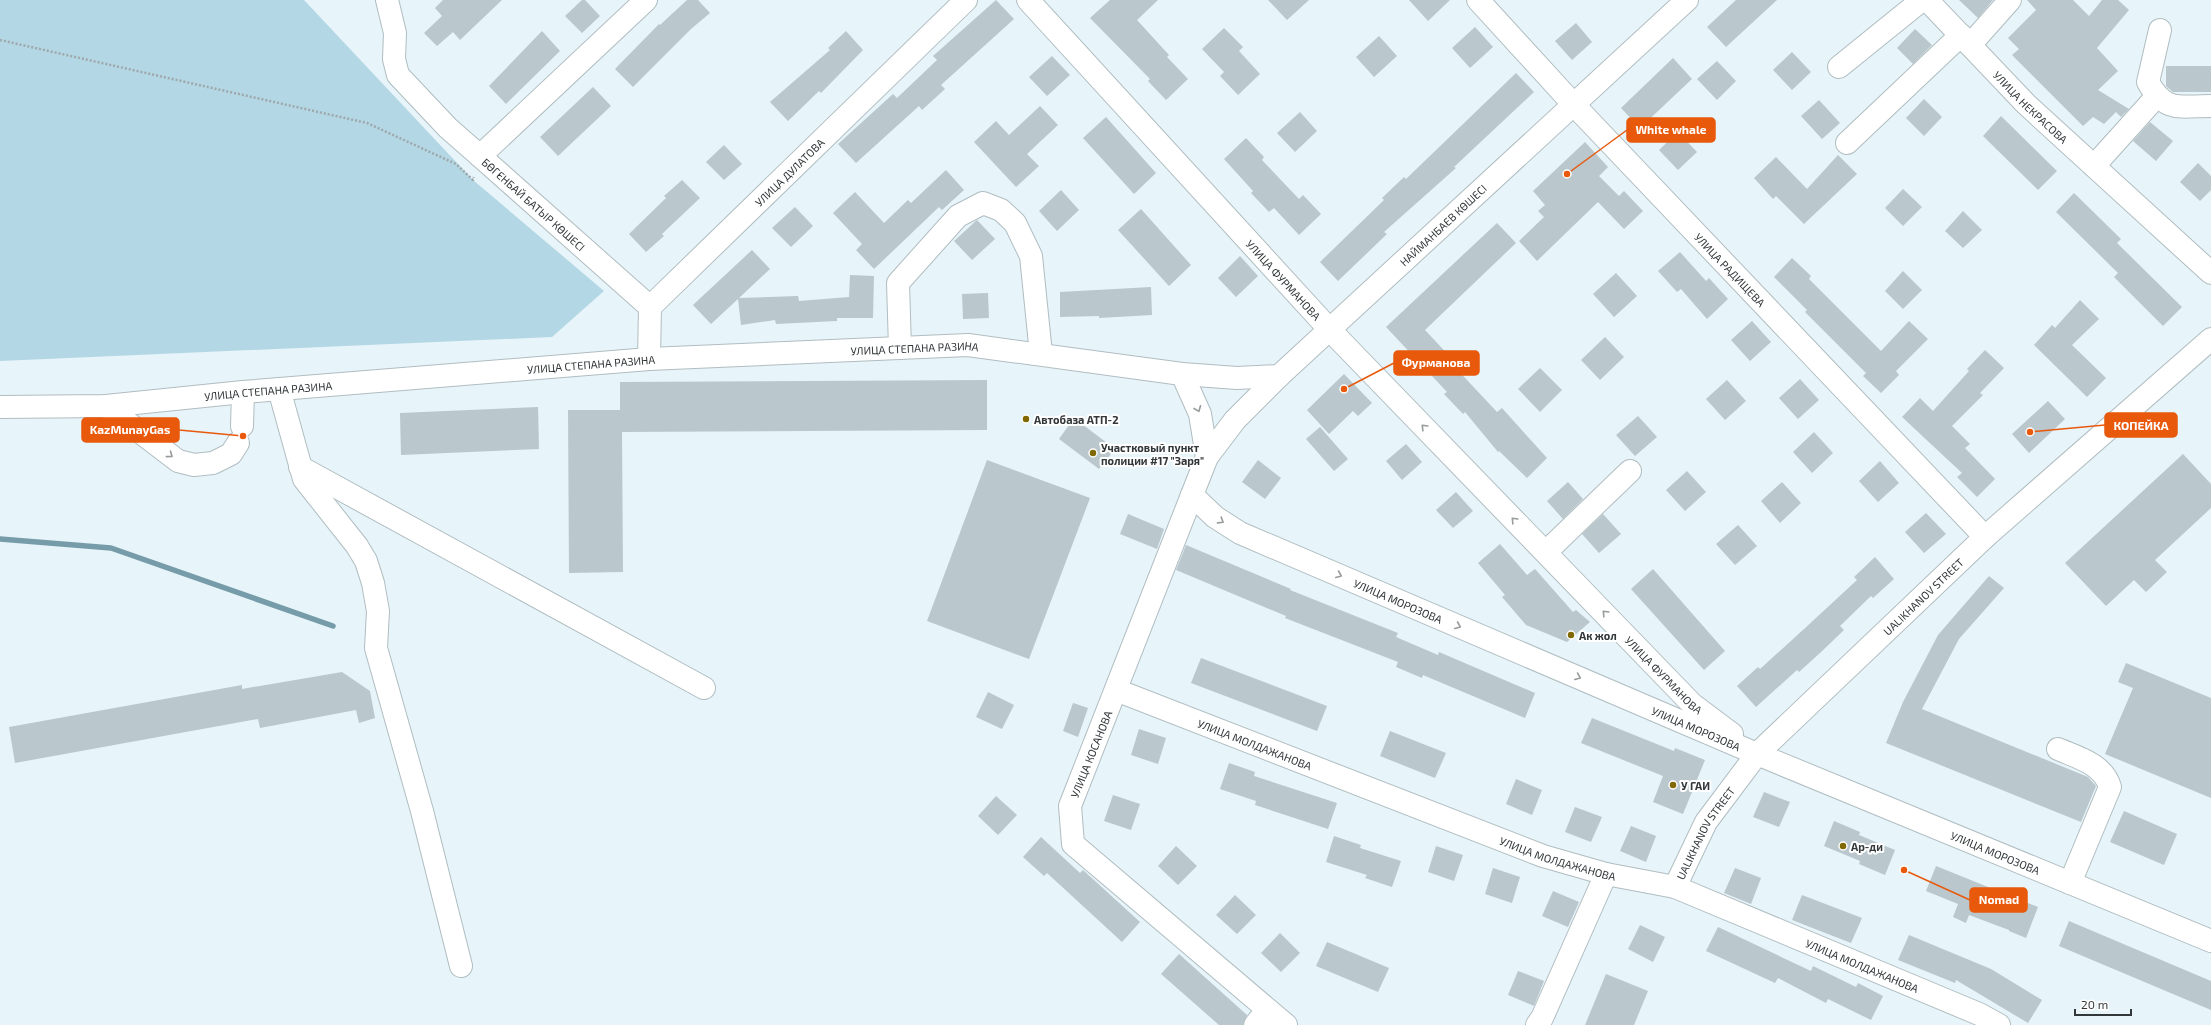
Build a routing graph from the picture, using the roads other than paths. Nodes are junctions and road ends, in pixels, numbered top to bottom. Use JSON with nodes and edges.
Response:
{"nodes":[{"id":1,"x":387,"y":0,"type":"edge"},
{"id":2,"x":646,"y":0,"type":"edge"},
{"id":3,"x":966,"y":0,"type":"edge"},
{"id":4,"x":1028,"y":0,"type":"edge"},
{"id":5,"x":1478,"y":0,"type":"edge"},
{"id":6,"x":1687,"y":0,"type":"edge"},
{"id":7,"x":1922,"y":0,"type":"edge"},
{"id":8,"x":1927,"y":0,"type":"edge"},
{"id":9,"x":2010,"y":0,"type":"edge"},
{"id":10,"x":2160,"y":30,"type":"dead end"},
{"id":11,"x":1965,"y":40,"type":"junction"},
{"id":12,"x":1839,"y":67,"type":"dead end"},
{"id":13,"x":2156,"y":97,"type":"junction"},
{"id":14,"x":1574,"y":105,"type":"junction"},
{"id":15,"x":2211,"y":106,"type":"edge"},
{"id":16,"x":1847,"y":142,"type":"dead end"},
{"id":17,"x":480,"y":156,"type":"junction"},
{"id":18,"x":2094,"y":166,"type":"junction"},
{"id":19,"x":2211,"y":273,"type":"edge"},
{"id":20,"x":650,"y":307,"type":"junction"},
{"id":21,"x":1330,"y":330,"type":"junction"},
{"id":22,"x":2211,"y":339,"type":"edge"},
{"id":23,"x":900,"y":348,"type":"junction"},
{"id":24,"x":1041,"y":354,"type":"junction"},
{"id":25,"x":649,"y":359,"type":"junction"},
{"id":26,"x":1182,"y":374,"type":"junction"},
{"id":27,"x":1279,"y":376,"type":"junction"},
{"id":28,"x":279,"y":389,"type":"junction"},
{"id":29,"x":243,"y":392,"type":"junction"},
{"id":30,"x":106,"y":406,"type":"junction"},
{"id":31,"x":0,"y":408,"type":"edge"},
{"id":32,"x":1207,"y":456,"type":"junction"},
{"id":33,"x":300,"y":467,"type":"junction"},
{"id":34,"x":1630,"y":471,"type":"dead end"},
{"id":35,"x":1192,"y":495,"type":"junction"},
{"id":36,"x":1985,"y":537,"type":"junction"},
{"id":37,"x":1546,"y":552,"type":"junction"},
{"id":38,"x":704,"y":688,"type":"dead end"},
{"id":39,"x":1116,"y":690,"type":"junction"},
{"id":40,"x":2058,"y":749,"type":"dead end"},
{"id":41,"x":1756,"y":754,"type":"junction"},
{"id":42,"x":1606,"y":874,"type":"junction"},
{"id":43,"x":2070,"y":883,"type":"junction"},
{"id":44,"x":1675,"y":887,"type":"junction"},
{"id":45,"x":2211,"y":941,"type":"edge"},
{"id":46,"x":461,"y":966,"type":"dead end"},
{"id":47,"x":1261,"y":1018,"type":"edge"},
{"id":48,"x":1286,"y":1025,"type":"edge"},
{"id":49,"x":1537,"y":1025,"type":"edge"},
{"id":50,"x":1999,"y":1025,"type":"edge"}],
"edges":[{"from":1,"to":17,"type":"street"},
{"from":2,"to":17,"type":"street","name":"БӨГЕНБАЙ БАТЫР КӨШЕСІ"},
{"from":3,"to":20,"type":"street","name":"УЛИЦА ДУЛАТОВА"},
{"from":4,"to":21,"type":"street","name":"УЛИЦА ФУРМАНОВА"},
{"from":5,"to":14,"type":"street","name":"УЛИЦА РАДИЩЕВА"},
{"from":6,"to":14,"type":"street","name":"НАЙМАНБАЕВ КӨШЕСІ"},
{"from":7,"to":12,"type":"street"},
{"from":8,"to":11,"type":"street","name":"УЛИЦА НЕКРАСОВА"},
{"from":9,"to":11,"type":"street"},
{"from":10,"to":13,"type":"street"},
{"from":11,"to":16,"type":"street"},
{"from":11,"to":18,"type":"street","name":"УЛИЦА НЕКРАСОВА"},
{"from":13,"to":15,"type":"street"},
{"from":13,"to":18,"type":"street"},
{"from":14,"to":21,"type":"street","name":"НАЙМАНБАЕВ КӨШЕСІ"},
{"from":14,"to":36,"type":"street","name":"УЛИЦА РАДИЩЕВА"},
{"from":17,"to":20,"type":"street","name":"БӨГЕНБАЙ БАТЫР КӨШЕСІ"},
{"from":18,"to":19,"type":"street","name":"УЛИЦА НЕКРАСОВА"},
{"from":20,"to":25,"type":"street"},
{"from":21,"to":27,"type":"street","name":"НАЙМАНБАЕВ КӨШЕСІ"},
{"from":37,"to":21,"type":"street","name":"УЛИЦА ФУРМАНОВА","one_way":true},
{"from":22,"to":36,"type":"street","name":"UALIKHANOV STREET"},
{"from":23,"to":24,"type":"street","name":"УЛИЦА СТЕПАНА РАЗИНА"},
{"from":23,"to":24,"type":"street"},
{"from":23,"to":25,"type":"street","name":"УЛИЦА СТЕПАНА РАЗИНА"},
{"from":24,"to":26,"type":"street","name":"УЛИЦА СТЕПАНА РАЗИНА"},
{"from":25,"to":28,"type":"street","name":"УЛИЦА СТЕПАНА РАЗИНА"},
{"from":26,"to":27,"type":"street","name":"УЛИЦА СТЕПАНА РАЗИНА"},
{"from":26,"to":32,"type":"street","one_way":true},
{"from":27,"to":32,"type":"street","name":"НАЙМАНБАЕВ КӨШЕСІ"},
{"from":28,"to":29,"type":"street","name":"УЛИЦА СТЕПАНА РАЗИНА"},
{"from":28,"to":33,"type":"street"},
{"from":29,"to":30,"type":"street","name":"УЛИЦА СТЕПАНА РАЗИНА"},
{"from":30,"to":29,"type":"street","one_way":true},
{"from":30,"to":31,"type":"street","name":"УЛИЦА СТЕПАНА РАЗИНА"},
{"from":32,"to":35,"type":"street","name":"УЛИЦА КОСАНОВА"},
{"from":33,"to":38,"type":"street"},
{"from":33,"to":46,"type":"street"},
{"from":34,"to":37,"type":"street"},
{"from":35,"to":39,"type":"street","name":"УЛИЦА КОСАНОВА"},
{"from":35,"to":41,"type":"street","name":"УЛИЦА МОРОЗОВА","one_way":true},
{"from":36,"to":41,"type":"street","name":"UALIKHANOV STREET"},
{"from":41,"to":37,"type":"street","name":"УЛИЦА ФУРМАНОВА","one_way":true},
{"from":39,"to":42,"type":"street","name":"УЛИЦА МОЛДАЖАНОВА"},
{"from":39,"to":47,"type":"street","name":"УЛИЦА КОСАНОВА"},
{"from":40,"to":43,"type":"street"},
{"from":41,"to":43,"type":"street","name":"УЛИЦА МОРОЗОВА"},
{"from":41,"to":44,"type":"street","name":"UALIKHANOV STREET"},
{"from":42,"to":44,"type":"street","name":"УЛИЦА МОЛДАЖАНОВА"},
{"from":42,"to":49,"type":"street"},
{"from":43,"to":45,"type":"street","name":"УЛИЦА МОРОЗОВА"},
{"from":44,"to":50,"type":"street","name":"УЛИЦА МОЛДАЖАНОВА"},
{"from":47,"to":48,"type":"street","name":"УЛИЦА КОСАНОВА"}]}
